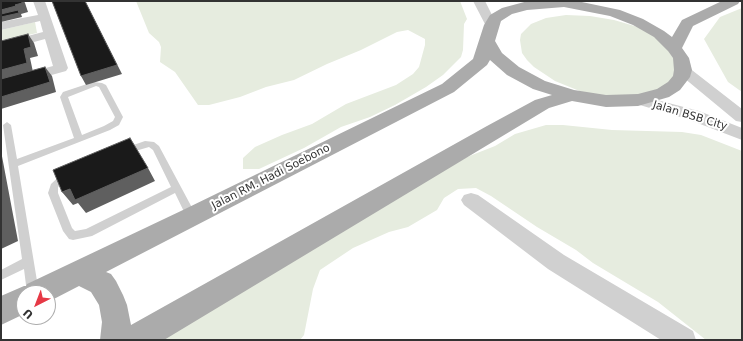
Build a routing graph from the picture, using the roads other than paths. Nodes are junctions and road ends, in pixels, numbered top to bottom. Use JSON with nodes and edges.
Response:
{"nodes":[{"id":1,"x":39,"y":1,"type":"edge"},
{"id":2,"x":480,"y":1,"type":"edge"},
{"id":3,"x":620,"y":1,"type":"edge"},
{"id":4,"x":733,"y":1,"type":"edge"},
{"id":5,"x":528,"y":2,"type":"edge"},
{"id":6,"x":590,"y":7,"type":"junction"},
{"id":7,"x":44,"y":16,"type":"junction"},
{"id":8,"x":1,"y":26,"type":"edge"},
{"id":9,"x":489,"y":33,"type":"junction"},
{"id":10,"x":50,"y":34,"type":"junction"},
{"id":11,"x":1,"y":47,"type":"edge"},
{"id":12,"x":674,"y":48,"type":"junction"},
{"id":13,"x":683,"y":70,"type":"junction"},
{"id":14,"x":1,"y":85,"type":"edge"},
{"id":15,"x":571,"y":95,"type":"junction"},
{"id":16,"x":638,"y":100,"type":"junction"},
{"id":17,"x":742,"y":117,"type":"edge"},
{"id":18,"x":7,"y":125,"type":"dead end"},
{"id":19,"x":742,"y":134,"type":"edge"},
{"id":20,"x":79,"y":139,"type":"junction"},
{"id":21,"x":120,"y":153,"type":"edge"},
{"id":22,"x":13,"y":164,"type":"junction"},
{"id":23,"x":77,"y":171,"type":"edge"},
{"id":24,"x":177,"y":188,"type":"junction"},
{"id":25,"x":471,"y":200,"type":"dead end"},
{"id":26,"x":192,"y":217,"type":"junction"},
{"id":27,"x":28,"y":262,"type":"junction"},
{"id":28,"x":79,"y":273,"type":"junction"},
{"id":29,"x":1,"y":275,"type":"edge"},
{"id":30,"x":32,"y":285,"type":"edge"},
{"id":31,"x":54,"y":285,"type":"edge"},
{"id":32,"x":16,"y":303,"type":"edge"},
{"id":33,"x":1,"y":311,"type":"edge"},
{"id":34,"x":115,"y":340,"type":"edge"},
{"id":35,"x":135,"y":340,"type":"edge"},
{"id":36,"x":684,"y":340,"type":"edge"}],
"edges":[{"from":1,"to":7,"type":"street"},
{"from":2,"to":9,"type":"street"},
{"from":3,"to":6,"type":"main road"},
{"from":4,"to":12,"type":"main road"},
{"from":5,"to":6,"type":"main road"},
{"from":5,"to":9,"type":"main road"},
{"from":6,"to":12,"type":"main road"},
{"from":7,"to":8,"type":"street"},
{"from":7,"to":10,"type":"street"},
{"from":9,"to":15,"type":"main road"},
{"from":9,"to":26,"type":"main road","name":"Jalan RM. Hadi Soebono"},
{"from":10,"to":11,"type":"street"},
{"from":10,"to":14,"type":"street"},
{"from":12,"to":13,"type":"main road"},
{"from":13,"to":16,"type":"main road"},
{"from":13,"to":17,"type":"street","name":"Jalan BSB City"},
{"from":15,"to":16,"type":"main road"},
{"from":15,"to":35,"type":"main road"},
{"from":16,"to":19,"type":"street","name":"Jalan BSB City"},
{"from":18,"to":22,"type":"lane"},
{"from":20,"to":20,"type":"lane"},
{"from":20,"to":22,"type":"lane"},
{"from":21,"to":24,"type":"lane"},
{"from":22,"to":27,"type":"lane"},
{"from":23,"to":24,"type":"lane"},
{"from":24,"to":26,"type":"lane"},
{"from":25,"to":36,"type":"street"},
{"from":26,"to":28,"type":"main road","name":"Jalan RM. Hadi Soebono"},
{"from":27,"to":29,"type":"lane"},
{"from":27,"to":30,"type":"lane"},
{"from":28,"to":31,"type":"main road","name":"Jalan RM. Hadi Soebono"},
{"from":28,"to":34,"type":"main road"},
{"from":32,"to":33,"type":"main road"}]}
